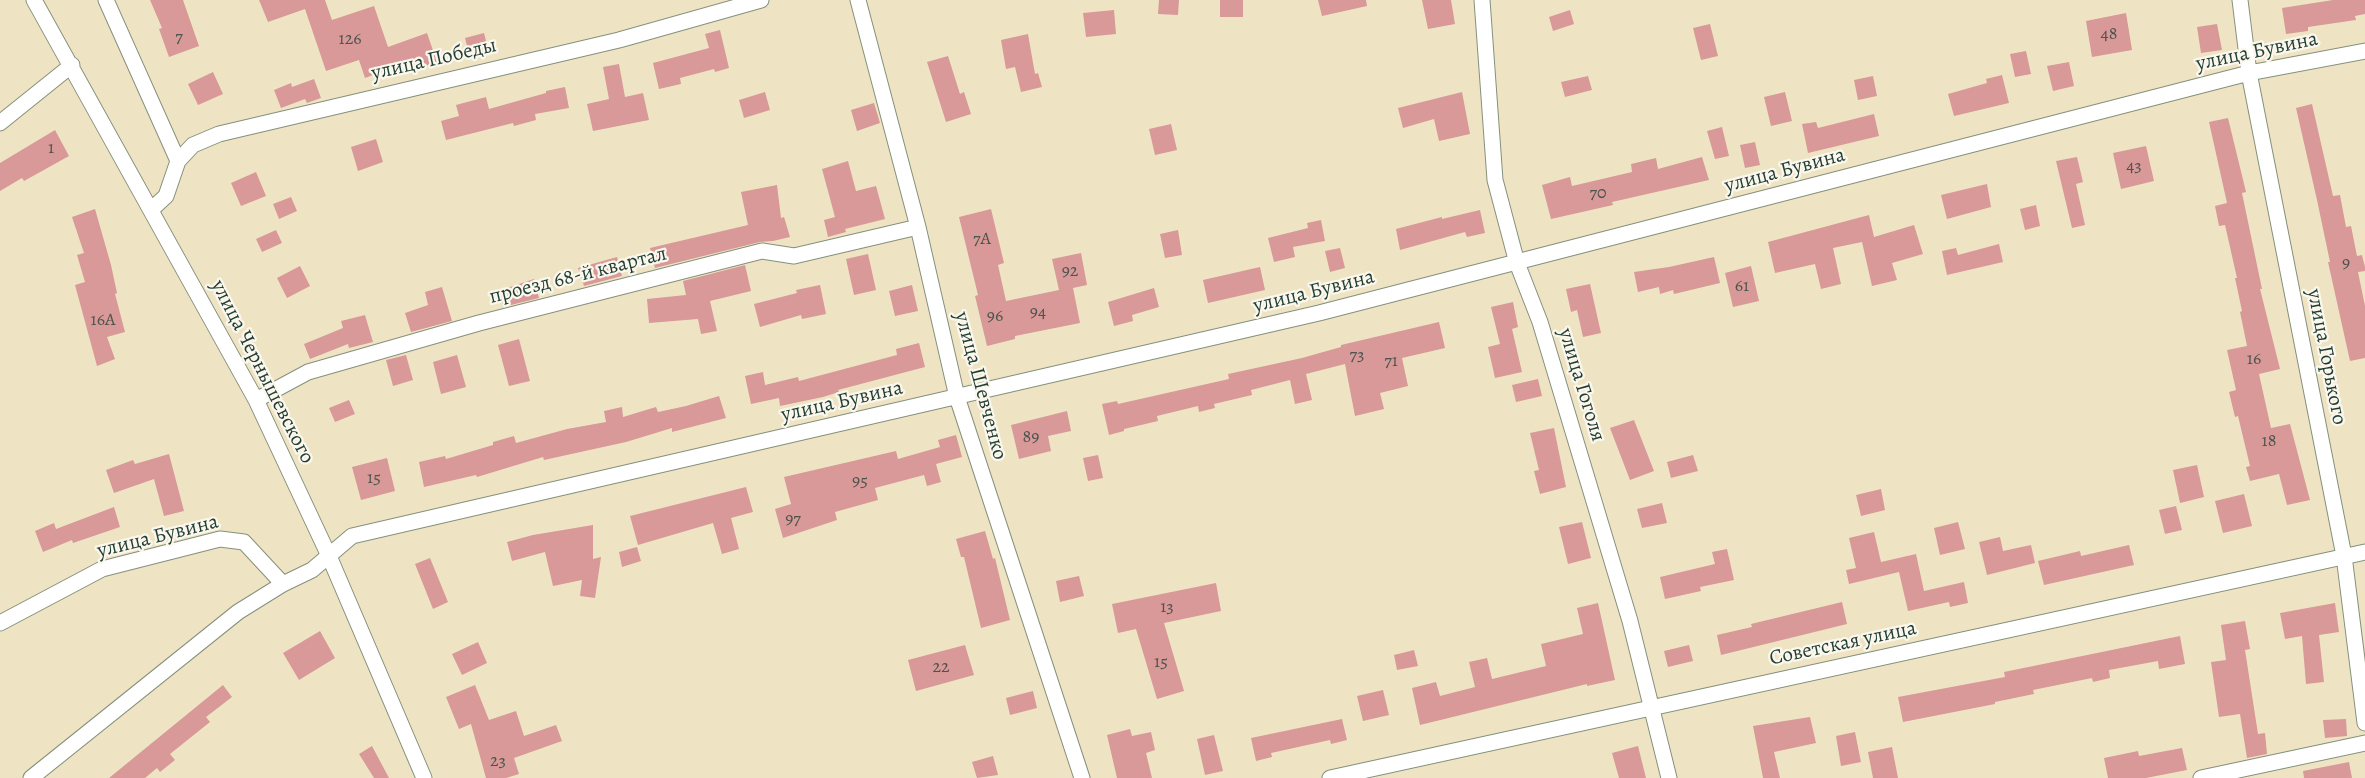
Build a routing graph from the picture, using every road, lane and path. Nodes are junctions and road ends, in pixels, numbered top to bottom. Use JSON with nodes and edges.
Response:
{"nodes":[{"id":1,"x":34,"y":0,"type":"edge"},
{"id":2,"x":106,"y":0,"type":"edge"},
{"id":3,"x":761,"y":0,"type":"edge"},
{"id":4,"x":858,"y":0,"type":"edge"},
{"id":5,"x":1482,"y":0,"type":"edge"},
{"id":6,"x":2240,"y":0,"type":"edge"},
{"id":7,"x":2365,"y":51,"type":"edge"},
{"id":8,"x":72,"y":65,"type":"junction"},
{"id":9,"x":2249,"y":73,"type":"junction"},
{"id":10,"x":0,"y":123,"type":"edge"},
{"id":11,"x":178,"y":161,"type":"junction"},
{"id":12,"x":152,"y":209,"type":"junction"},
{"id":13,"x":918,"y":227,"type":"junction"},
{"id":14,"x":1517,"y":263,"type":"junction"},
{"id":15,"x":957,"y":397,"type":"junction"},
{"id":16,"x":256,"y":400,"type":"junction"},
{"id":17,"x":2365,"y":552,"type":"edge"},
{"id":18,"x":328,"y":556,"type":"junction"},
{"id":19,"x":2344,"y":556,"type":"junction"},
{"id":20,"x":283,"y":584,"type":"junction"},
{"id":21,"x":0,"y":623,"type":"edge"},
{"id":22,"x":1652,"y":707,"type":"junction"},
{"id":23,"x":2365,"y":723,"type":"edge"},
{"id":24,"x":2365,"y":743,"type":"edge"},
{"id":25,"x":31,"y":778,"type":"edge"},
{"id":26,"x":424,"y":778,"type":"edge"},
{"id":27,"x":1082,"y":778,"type":"edge"},
{"id":28,"x":1330,"y":778,"type":"edge"},
{"id":29,"x":1669,"y":778,"type":"edge"},
{"id":30,"x":2201,"y":778,"type":"edge"}],
"edges":[{"from":1,"to":8,"type":"street","name":"улица Чернышевского"},
{"from":2,"to":11,"type":"street"},
{"from":3,"to":11,"type":"street","name":"улица Победы"},
{"from":4,"to":13,"type":"street","name":"улица Шевченко"},
{"from":5,"to":14,"type":"street","name":"улица Гоголя"},
{"from":6,"to":9,"type":"street","name":"улица Горького"},
{"from":7,"to":9,"type":"street","name":"улица Бувина"},
{"from":8,"to":10,"type":"street"},
{"from":8,"to":12,"type":"street","name":"улица Чернышевского"},
{"from":9,"to":14,"type":"street","name":"улица Бувина"},
{"from":9,"to":19,"type":"street","name":"улица Горького"},
{"from":11,"to":12,"type":"street"},
{"from":12,"to":16,"type":"street","name":"улица Чернышевского"},
{"from":13,"to":15,"type":"street","name":"улица Шевченко"},
{"from":13,"to":16,"type":"street","name":"проезд 68-й квартал"},
{"from":14,"to":15,"type":"street","name":"улица Бувина"},
{"from":14,"to":22,"type":"street","name":"улица Гоголя"},
{"from":15,"to":18,"type":"street","name":"улица Бувина"},
{"from":15,"to":27,"type":"street","name":"улица Шевченко"},
{"from":16,"to":18,"type":"street","name":"улица Чернышевского"},
{"from":17,"to":19,"type":"street","name":"Советская улица"},
{"from":18,"to":20,"type":"street","name":"улица Бувина"},
{"from":18,"to":26,"type":"street","name":"улица Чернышевского"},
{"from":19,"to":22,"type":"street","name":"Советская улица"},
{"from":19,"to":23,"type":"street","name":"улица Горького"},
{"from":20,"to":21,"type":"street","name":"улица Бувина"},
{"from":20,"to":25,"type":"street","name":"улица Бувина"},
{"from":22,"to":28,"type":"street","name":"Советская улица"},
{"from":22,"to":29,"type":"street","name":"улица Гоголя"},
{"from":24,"to":30,"type":"street"}]}
